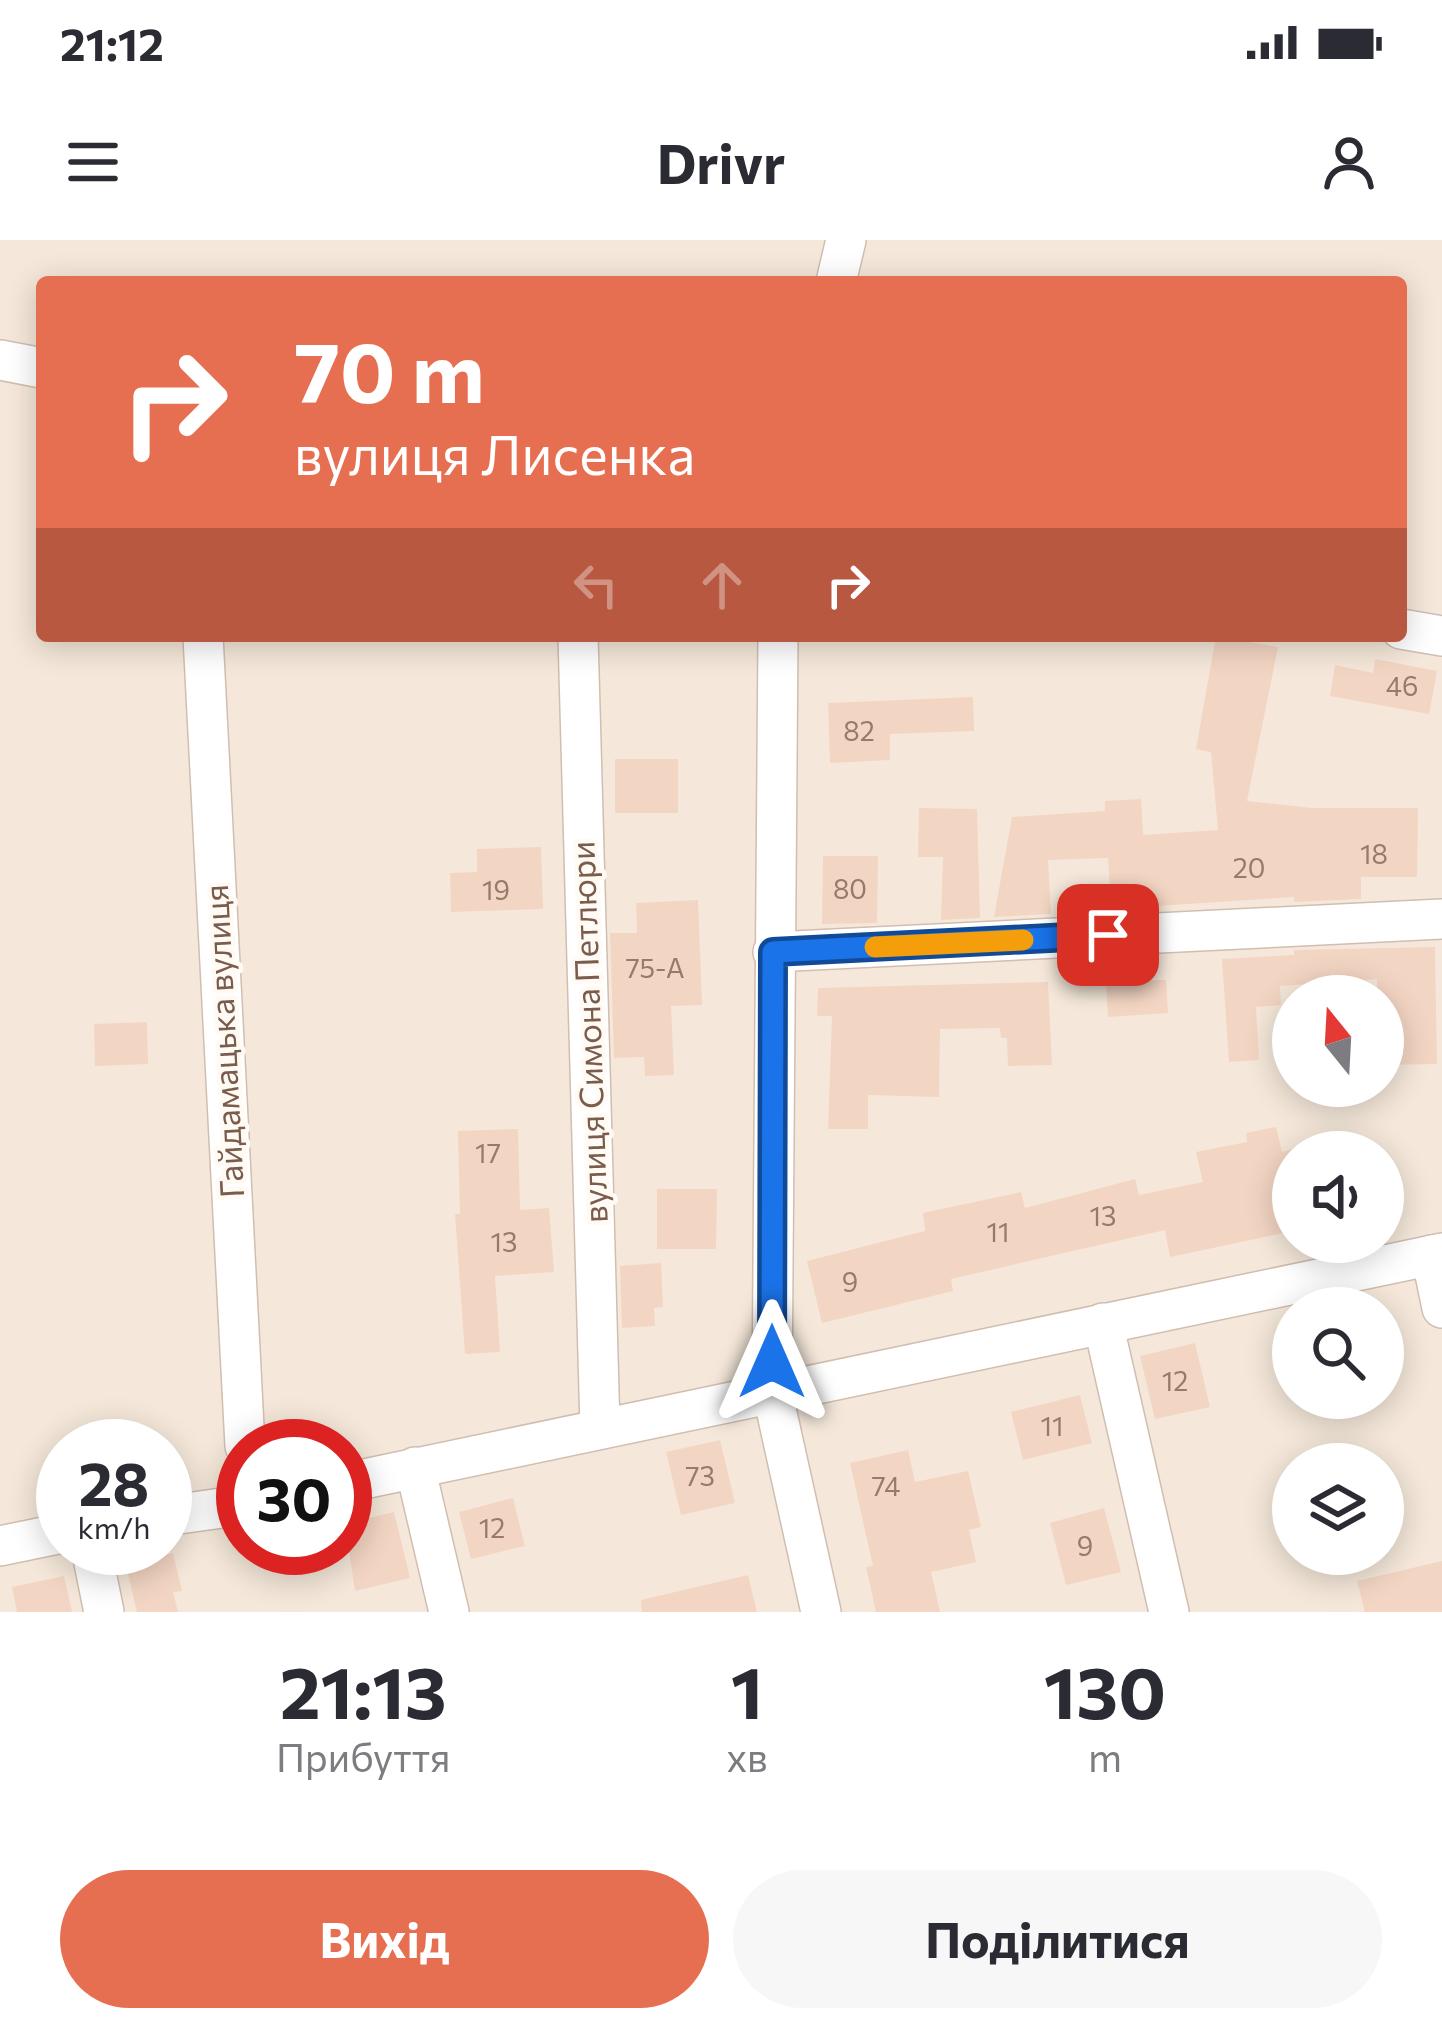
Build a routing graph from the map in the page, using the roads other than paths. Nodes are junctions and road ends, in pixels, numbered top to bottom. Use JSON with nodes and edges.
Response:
{"nodes":[{"id":1,"x":846,"y":240,"type":"edge"},
{"id":2,"x":837,"y":276,"type":"edge"},
{"id":3,"x":0,"y":360,"type":"edge"},
{"id":4,"x":36,"y":367,"type":"edge"},
{"id":5,"x":1407,"y":629,"type":"edge"},
{"id":6,"x":1442,"y":636,"type":"edge"},
{"id":7,"x":203,"y":642,"type":"edge"},
{"id":8,"x":578,"y":642,"type":"edge"},
{"id":9,"x":778,"y":642,"type":"edge"},
{"id":10,"x":1442,"y":919,"type":"edge"},
{"id":11,"x":773,"y":952,"type":"junction"},
{"id":12,"x":1436,"y":1254,"type":"edge"},
{"id":13,"x":1442,"y":1308,"type":"edge"},
{"id":14,"x":1103,"y":1322,"type":"junction"},
{"id":15,"x":772,"y":1391,"type":"junction"},
{"id":16,"x":244,"y":1419,"type":"edge"},
{"id":17,"x":600,"y":1428,"type":"junction"},
{"id":18,"x":416,"y":1468,"type":"junction"},
{"id":19,"x":372,"y":1477,"type":"edge"},
{"id":20,"x":36,"y":1539,"type":"edge"},
{"id":21,"x":0,"y":1546,"type":"edge"},
{"id":22,"x":96,"y":1575,"type":"edge"},
{"id":23,"x":104,"y":1612,"type":"edge"},
{"id":24,"x":449,"y":1612,"type":"edge"},
{"id":25,"x":821,"y":1612,"type":"edge"},
{"id":26,"x":1169,"y":1612,"type":"edge"}],
"edges":[{"from":1,"to":2,"type":"street"},
{"from":3,"to":4,"type":"street"},
{"from":5,"to":6,"type":"street"},
{"from":7,"to":16,"type":"street","name":"Гайдамацька вулиця"},
{"from":8,"to":17,"type":"street","name":"вулиця Симона Петлюри"},
{"from":9,"to":11,"type":"street"},
{"from":10,"to":11,"type":"street"},
{"from":11,"to":15,"type":"street"},
{"from":12,"to":13,"type":"street"},
{"from":12,"to":14,"type":"street"},
{"from":14,"to":15,"type":"street"},
{"from":14,"to":26,"type":"street"},
{"from":15,"to":17,"type":"street"},
{"from":15,"to":25,"type":"street"},
{"from":17,"to":18,"type":"street"},
{"from":18,"to":19,"type":"street"},
{"from":18,"to":24,"type":"street"},
{"from":20,"to":21,"type":"street"},
{"from":22,"to":23,"type":"street"}]}
